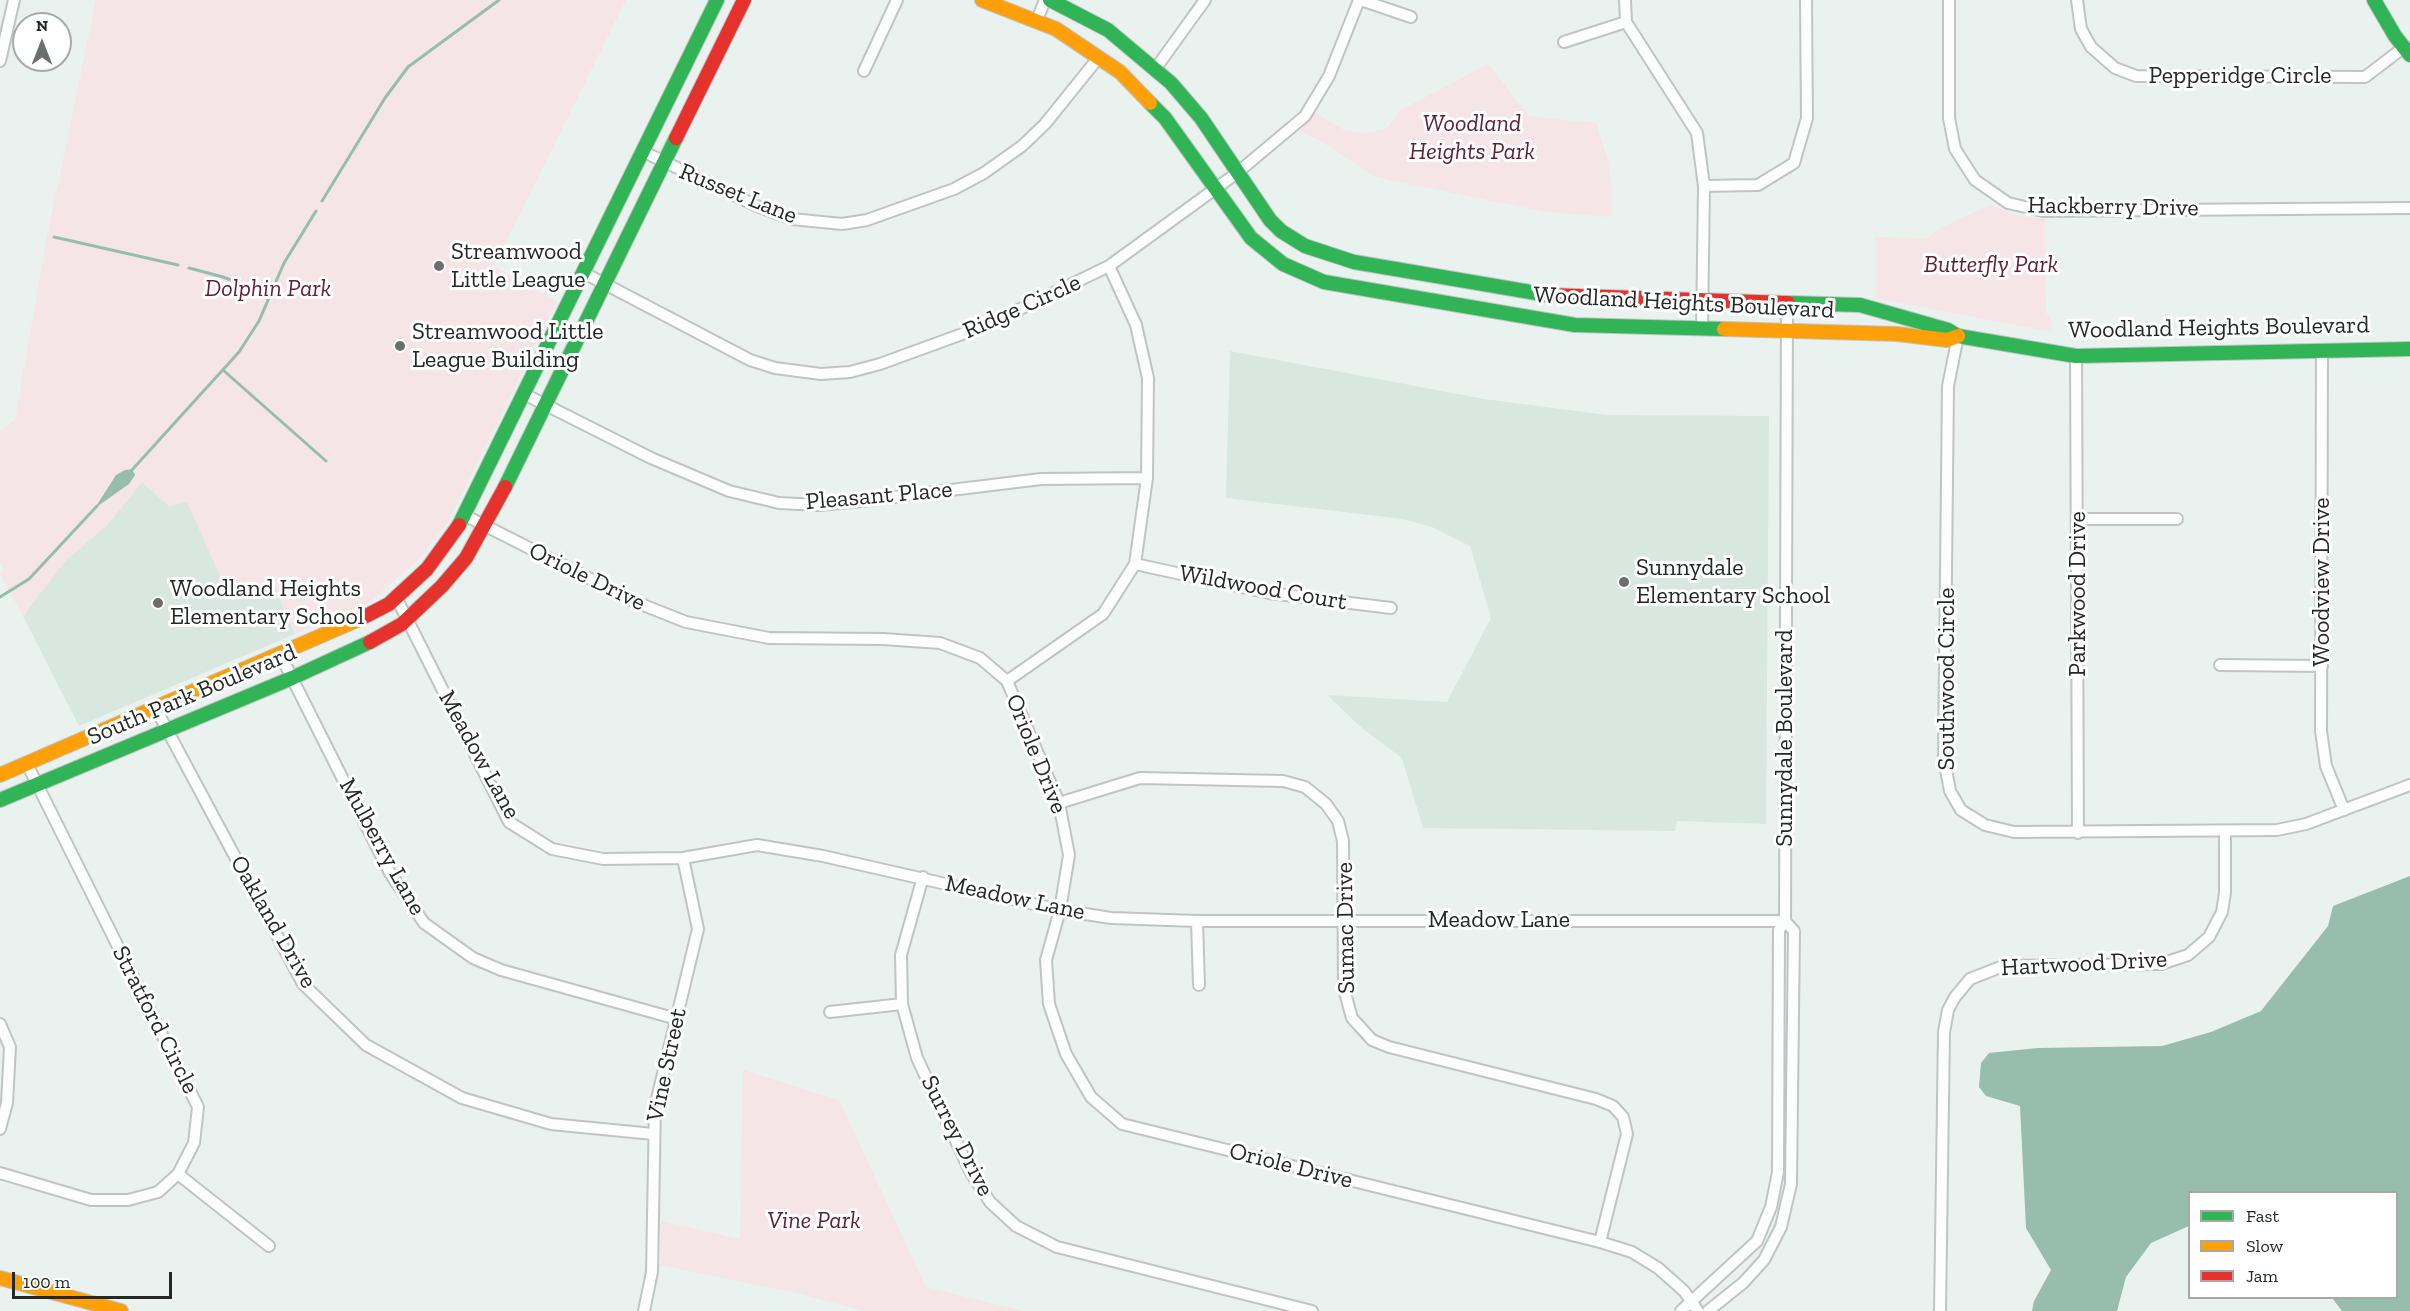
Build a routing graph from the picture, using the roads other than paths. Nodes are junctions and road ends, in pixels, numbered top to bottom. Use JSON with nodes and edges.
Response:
{"nodes":[{"id":1,"x":14,"y":0,"type":"edge"},
{"id":2,"x":717,"y":0,"type":"edge"},
{"id":3,"x":744,"y":0,"type":"edge"},
{"id":4,"x":897,"y":0,"type":"edge"},
{"id":5,"x":982,"y":0,"type":"edge"},
{"id":6,"x":1045,"y":0,"type":"edge"},
{"id":7,"x":1050,"y":0,"type":"edge"},
{"id":8,"x":1205,"y":0,"type":"edge"},
{"id":9,"x":1360,"y":0,"type":"edge"},
{"id":10,"x":1624,"y":0,"type":"edge"},
{"id":11,"x":1806,"y":0,"type":"edge"},
{"id":12,"x":1949,"y":0,"type":"edge"},
{"id":13,"x":2077,"y":0,"type":"edge"},
{"id":14,"x":2374,"y":0,"type":"edge"},
{"id":15,"x":1411,"y":17,"type":"dead end"},
{"id":16,"x":1037,"y":20,"type":"junction"},
{"id":17,"x":1626,"y":22,"type":"junction"},
{"id":18,"x":1564,"y":42,"type":"dead end"},
{"id":19,"x":2406,"y":51,"type":"edge"},
{"id":20,"x":1099,"y":57,"type":"junction"},
{"id":21,"x":0,"y":62,"type":"edge"},
{"id":22,"x":1156,"y":68,"type":"junction"},
{"id":23,"x":864,"y":71,"type":"dead end"},
{"id":24,"x":644,"y":152,"type":"junction"},
{"id":25,"x":666,"y":164,"type":"junction"},
{"id":26,"x":1237,"y":172,"type":"junction"},
{"id":27,"x":1704,"y":186,"type":"junction"},
{"id":28,"x":1214,"y":189,"type":"junction"},
{"id":29,"x":2410,"y":208,"type":"edge"},
{"id":30,"x":1109,"y":266,"type":"junction"},
{"id":31,"x":585,"y":274,"type":"junction"},
{"id":32,"x":607,"y":285,"type":"junction"},
{"id":33,"x":1702,"y":302,"type":"junction"},
{"id":34,"x":1786,"y":304,"type":"junction"},
{"id":35,"x":1702,"y":329,"type":"junction"},
{"id":36,"x":1786,"y":332,"type":"junction"},
{"id":37,"x":1958,"y":336,"type":"junction"},
{"id":38,"x":2410,"y":349,"type":"edge"},
{"id":39,"x":2322,"y":350,"type":"junction"},
{"id":40,"x":2076,"y":356,"type":"junction"},
{"id":41,"x":525,"y":395,"type":"junction"},
{"id":42,"x":547,"y":405,"type":"junction"},
{"id":43,"x":1147,"y":478,"type":"junction"},
{"id":44,"x":466,"y":516,"type":"junction"},
{"id":45,"x":2078,"y":519,"type":"junction"},
{"id":46,"x":2177,"y":519,"type":"dead end"},
{"id":47,"x":486,"y":526,"type":"junction"},
{"id":48,"x":1135,"y":564,"type":"junction"},
{"id":49,"x":397,"y":598,"type":"junction"},
{"id":50,"x":1390,"y":608,"type":"dead end"},
{"id":51,"x":407,"y":620,"type":"junction"},
{"id":52,"x":281,"y":656,"type":"junction"},
{"id":53,"x":2220,"y":665,"type":"dead end"},
{"id":54,"x":2322,"y":666,"type":"junction"},
{"id":55,"x":292,"y":678,"type":"junction"},
{"id":56,"x":1007,"y":681,"type":"junction"},
{"id":57,"x":156,"y":709,"type":"junction"},
{"id":58,"x":167,"y":731,"type":"junction"},
{"id":59,"x":27,"y":764,"type":"junction"},
{"id":60,"x":0,"y":775,"type":"edge"},
{"id":61,"x":37,"y":784,"type":"junction"},
{"id":62,"x":2410,"y":785,"type":"edge"},
{"id":63,"x":0,"y":800,"type":"edge"},
{"id":64,"x":1059,"y":803,"type":"junction"},
{"id":65,"x":2344,"y":810,"type":"junction"},
{"id":66,"x":2225,"y":832,"type":"junction"},
{"id":67,"x":2078,"y":833,"type":"junction"},
{"id":68,"x":683,"y":858,"type":"junction"},
{"id":69,"x":923,"y":877,"type":"junction"},
{"id":70,"x":1060,"y":910,"type":"junction"},
{"id":71,"x":1345,"y":920,"type":"junction"},
{"id":72,"x":1197,"y":921,"type":"junction"},
{"id":73,"x":1785,"y":921,"type":"junction"},
{"id":74,"x":1199,"y":985,"type":"dead end"},
{"id":75,"x":902,"y":1004,"type":"junction"},
{"id":76,"x":830,"y":1012,"type":"dead end"},
{"id":77,"x":677,"y":1019,"type":"junction"},
{"id":78,"x":0,"y":1024,"type":"edge"},
{"id":79,"x":0,"y":1129,"type":"edge"},
{"id":80,"x":653,"y":1134,"type":"junction"},
{"id":81,"x":0,"y":1173,"type":"edge"},
{"id":82,"x":178,"y":1174,"type":"junction"},
{"id":83,"x":1600,"y":1242,"type":"junction"},
{"id":84,"x":269,"y":1246,"type":"dead end"},
{"id":85,"x":0,"y":1278,"type":"edge"},
{"id":86,"x":1695,"y":1307,"type":"edge"},
{"id":87,"x":121,"y":1311,"type":"edge"},
{"id":88,"x":644,"y":1311,"type":"edge"},
{"id":89,"x":1312,"y":1311,"type":"edge"},
{"id":90,"x":1681,"y":1311,"type":"edge"},
{"id":91,"x":1708,"y":1311,"type":"edge"},
{"id":92,"x":1940,"y":1311,"type":"edge"}],
"edges":[{"from":1,"to":21,"type":"street"},
{"from":2,"to":24,"type":"street","name":"South Park Boulevard"},
{"from":3,"to":25,"type":"street","name":"South Park Boulevard"},
{"from":4,"to":23,"type":"street"},
{"from":5,"to":16,"type":"street","name":"Woodland Heights Boulevard"},
{"from":6,"to":16,"type":"street"},
{"from":7,"to":22,"type":"street","name":"Woodland Heights Boulevard"},
{"from":8,"to":22,"type":"street"},
{"from":9,"to":15,"type":"street"},
{"from":9,"to":26,"type":"street","name":"Ridge Circle"},
{"from":10,"to":17,"type":"street"},
{"from":11,"to":27,"type":"street"},
{"from":12,"to":29,"type":"street","name":"Hackberry Drive"},
{"from":13,"to":19,"type":"street","name":"Pepperidge Circle"},
{"from":14,"to":19,"type":"street"},
{"from":16,"to":20,"type":"street","name":"Woodland Heights Boulevard"},
{"from":17,"to":18,"type":"street"},
{"from":17,"to":27,"type":"street"},
{"from":20,"to":25,"type":"street","name":"Russet Lane"},
{"from":20,"to":28,"type":"street","name":"Woodland Heights Boulevard"},
{"from":22,"to":26,"type":"street","name":"Woodland Heights Boulevard"},
{"from":24,"to":25,"type":"street","name":"Russet Lane"},
{"from":24,"to":31,"type":"street","name":"South Park Boulevard"},
{"from":25,"to":32,"type":"street","name":"South Park Boulevard"},
{"from":26,"to":28,"type":"street","name":"Ridge Circle"},
{"from":26,"to":33,"type":"street","name":"Woodland Heights Boulevard"},
{"from":27,"to":33,"type":"street"},
{"from":28,"to":30,"type":"street","name":"Ridge Circle"},
{"from":28,"to":35,"type":"street","name":"Woodland Heights Boulevard"},
{"from":30,"to":32,"type":"street","name":"Ridge Circle"},
{"from":30,"to":43,"type":"street"},
{"from":31,"to":32,"type":"street","name":"Ridge Circle"},
{"from":31,"to":41,"type":"street","name":"South Park Boulevard"},
{"from":32,"to":42,"type":"street","name":"South Park Boulevard"},
{"from":33,"to":34,"type":"street","name":"Woodland Heights Boulevard"},
{"from":33,"to":35,"type":"street"},
{"from":34,"to":36,"type":"street","name":"Sunnydale Boulevard"},
{"from":34,"to":37,"type":"street","name":"Woodland Heights Boulevard"},
{"from":35,"to":36,"type":"street","name":"Woodland Heights Boulevard"},
{"from":36,"to":37,"type":"street","name":"Woodland Heights Boulevard"},
{"from":36,"to":73,"type":"street","name":"Sunnydale Boulevard"},
{"from":37,"to":40,"type":"street","name":"Woodland Heights Boulevard"},
{"from":37,"to":67,"type":"street","name":"Southwood Circle"},
{"from":38,"to":39,"type":"street","name":"Woodland Heights Boulevard"},
{"from":39,"to":40,"type":"street","name":"Woodland Heights Boulevard"},
{"from":39,"to":54,"type":"street","name":"Woodview Drive"},
{"from":40,"to":45,"type":"street","name":"Parkwood Drive"},
{"from":41,"to":42,"type":"street","name":"Pleasant Place"},
{"from":41,"to":44,"type":"street","name":"South Park Boulevard"},
{"from":42,"to":43,"type":"street","name":"Pleasant Place"},
{"from":42,"to":47,"type":"street","name":"South Park Boulevard"},
{"from":43,"to":48,"type":"street"},
{"from":44,"to":47,"type":"street","name":"Oriole Drive"},
{"from":44,"to":49,"type":"street","name":"South Park Boulevard"},
{"from":45,"to":46,"type":"street"},
{"from":45,"to":67,"type":"street","name":"Parkwood Drive"},
{"from":47,"to":51,"type":"street","name":"South Park Boulevard"},
{"from":47,"to":56,"type":"street","name":"Oriole Drive"},
{"from":48,"to":50,"type":"street","name":"Wildwood Court"},
{"from":48,"to":56,"type":"street"},
{"from":49,"to":51,"type":"street","name":"Meadow Lane"},
{"from":49,"to":52,"type":"street","name":"South Park Boulevard"},
{"from":51,"to":55,"type":"street","name":"South Park Boulevard"},
{"from":51,"to":68,"type":"street","name":"Meadow Lane"},
{"from":52,"to":55,"type":"street","name":"Mulberry Lane"},
{"from":52,"to":57,"type":"street","name":"South Park Boulevard"},
{"from":53,"to":54,"type":"street"},
{"from":54,"to":65,"type":"street","name":"Woodview Drive"},
{"from":55,"to":58,"type":"street","name":"South Park Boulevard"},
{"from":55,"to":77,"type":"street","name":"Mulberry Lane"},
{"from":56,"to":64,"type":"street","name":"Oriole Drive"},
{"from":57,"to":58,"type":"street","name":"Oakland Drive"},
{"from":57,"to":59,"type":"street","name":"South Park Boulevard"},
{"from":58,"to":61,"type":"street","name":"South Park Boulevard"},
{"from":58,"to":80,"type":"street","name":"Oakland Drive"},
{"from":59,"to":60,"type":"street","name":"South Park Boulevard"},
{"from":59,"to":61,"type":"street","name":"Stratford Circle"},
{"from":61,"to":63,"type":"street","name":"South Park Boulevard"},
{"from":61,"to":82,"type":"street","name":"Stratford Circle"},
{"from":62,"to":65,"type":"street","name":"Southwood Circle"},
{"from":64,"to":70,"type":"street","name":"Oriole Drive"},
{"from":64,"to":71,"type":"street","name":"Sumac Drive"},
{"from":65,"to":66,"type":"street","name":"Southwood Circle"},
{"from":66,"to":67,"type":"street","name":"Southwood Circle"},
{"from":66,"to":92,"type":"street","name":"Hartwood Drive"},
{"from":68,"to":69,"type":"street","name":"Meadow Lane"},
{"from":68,"to":77,"type":"street","name":"Vine Street"},
{"from":69,"to":70,"type":"street","name":"Meadow Lane"},
{"from":69,"to":75,"type":"street","name":"Surrey Drive"},
{"from":70,"to":72,"type":"street","name":"Meadow Lane"},
{"from":70,"to":83,"type":"street","name":"Oriole Drive"},
{"from":71,"to":72,"type":"street","name":"Meadow Lane"},
{"from":71,"to":73,"type":"street","name":"Meadow Lane"},
{"from":71,"to":83,"type":"street","name":"Sumac Drive"},
{"from":72,"to":74,"type":"street"},
{"from":73,"to":86,"type":"street","name":"Sunnydale Boulevard"},
{"from":73,"to":91,"type":"street","name":"Sunnydale Boulevard"},
{"from":75,"to":76,"type":"street"},
{"from":75,"to":89,"type":"street","name":"Surrey Drive"},
{"from":77,"to":80,"type":"street","name":"Vine Street"},
{"from":78,"to":79,"type":"street"},
{"from":80,"to":88,"type":"street","name":"Vine Street"},
{"from":81,"to":82,"type":"street","name":"Stratford Circle"},
{"from":82,"to":84,"type":"street"},
{"from":83,"to":86,"type":"street","name":"Oriole Drive"},
{"from":85,"to":87,"type":"street"},
{"from":86,"to":90,"type":"street","name":"Sunnydale Boulevard"}]}
